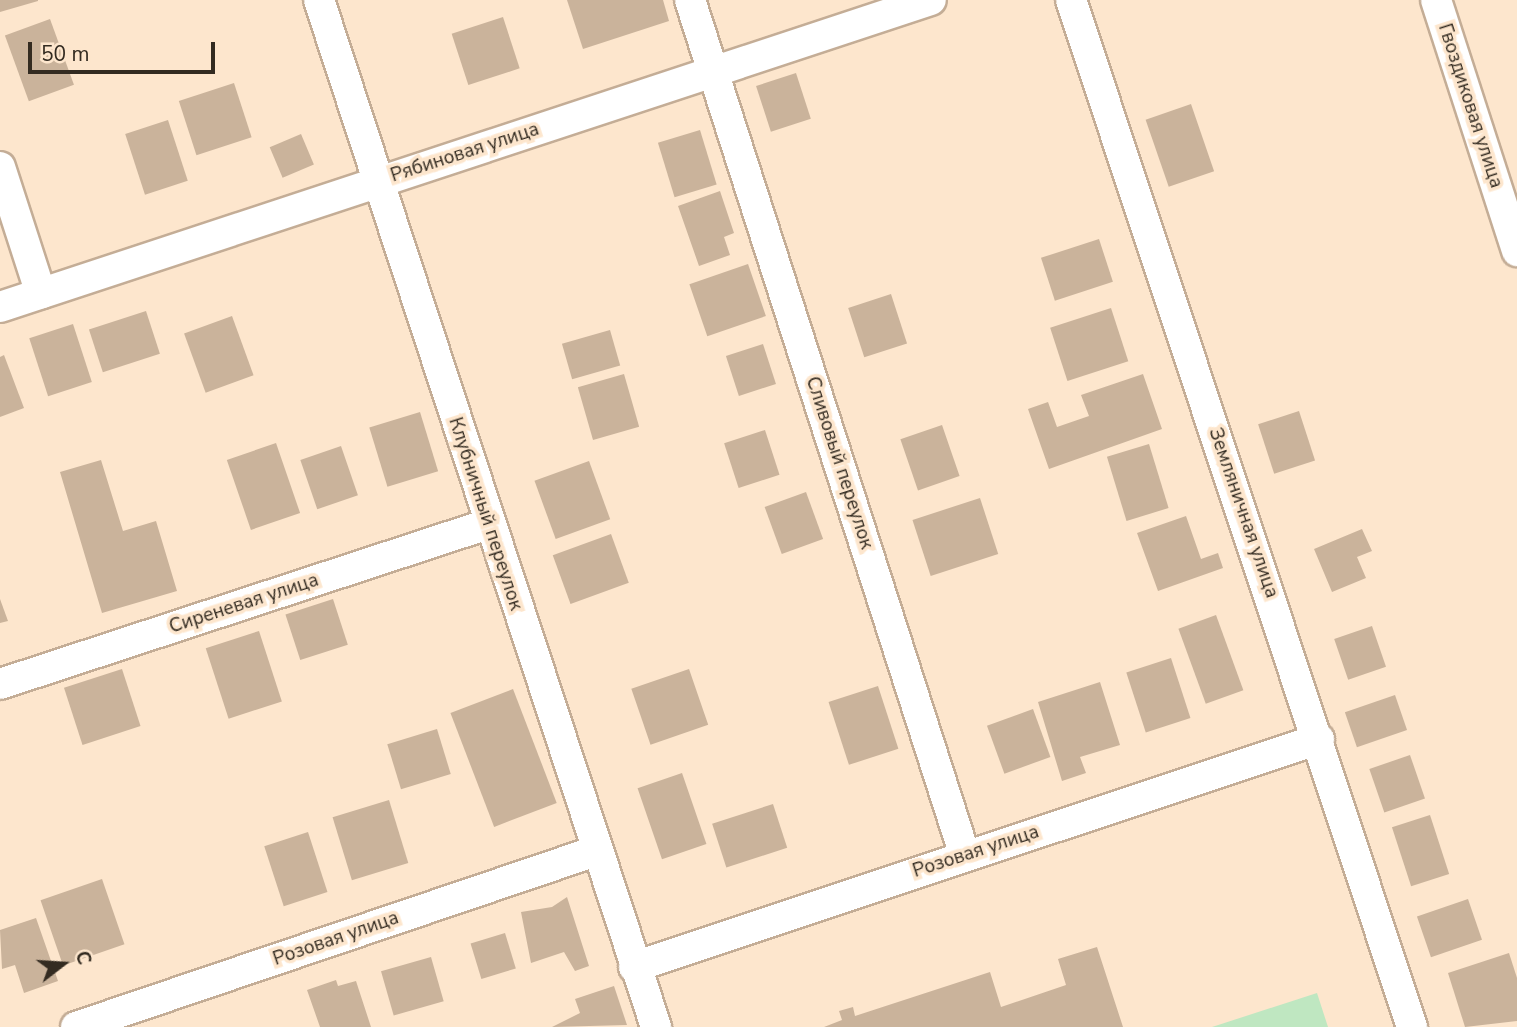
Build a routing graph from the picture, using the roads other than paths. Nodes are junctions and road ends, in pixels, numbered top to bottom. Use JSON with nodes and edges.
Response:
{"nodes":[{"id":1,"x":319,"y":0,"type":"edge"},
{"id":2,"x":690,"y":0,"type":"edge"},
{"id":3,"x":931,"y":0,"type":"edge"},
{"id":4,"x":1071,"y":0,"type":"edge"},
{"id":5,"x":1436,"y":0,"type":"edge"},
{"id":6,"x":712,"y":71,"type":"junction"},
{"id":7,"x":0,"y":167,"type":"edge"},
{"id":8,"x":376,"y":183,"type":"junction"},
{"id":9,"x":1510,"y":205,"type":"edge"},
{"id":10,"x":1517,"y":251,"type":"edge"},
{"id":11,"x":41,"y":293,"type":"junction"},
{"id":12,"x":0,"y":307,"type":"edge"},
{"id":13,"x":488,"y":524,"type":"junction"},
{"id":14,"x":0,"y":684,"type":"edge"},
{"id":15,"x":1319,"y":739,"type":"junction"},
{"id":16,"x":596,"y":851,"type":"junction"},
{"id":17,"x":965,"y":856,"type":"junction"},
{"id":18,"x":634,"y":967,"type":"junction"},
{"id":19,"x":76,"y":1027,"type":"edge"},
{"id":20,"x":656,"y":1027,"type":"edge"},
{"id":21,"x":1412,"y":1027,"type":"edge"}],
"edges":[{"from":1,"to":8,"type":"street","name":"Клубничный переулок"},
{"from":2,"to":6,"type":"street","name":"Сливовый переулок"},
{"from":3,"to":6,"type":"street","name":"Рябиновая улица"},
{"from":4,"to":15,"type":"street","name":"Земляничная улица"},
{"from":5,"to":9,"type":"street","name":"Гвоздиковая улица"},
{"from":6,"to":8,"type":"street","name":"Рябиновая улица"},
{"from":6,"to":17,"type":"street","name":"Сливовый переулок"},
{"from":7,"to":11,"type":"street"},
{"from":8,"to":11,"type":"street","name":"Рябиновая улица"},
{"from":8,"to":13,"type":"street","name":"Клубничный переулок"},
{"from":9,"to":10,"type":"street","name":"Гвоздиковая улица"},
{"from":11,"to":12,"type":"street","name":"Рябиновая улица"},
{"from":13,"to":14,"type":"street","name":"Сиреневая улица"},
{"from":13,"to":16,"type":"street","name":"Клубничный переулок"},
{"from":15,"to":17,"type":"street","name":"Розовая улица"},
{"from":15,"to":21,"type":"street","name":"Земляничная улица"},
{"from":16,"to":18,"type":"street","name":"Клубничный переулок"},
{"from":16,"to":19,"type":"street","name":"Розовая улица"},
{"from":17,"to":18,"type":"street","name":"Розовая улица"},
{"from":18,"to":20,"type":"street","name":"Клубничный переулок"}]}
